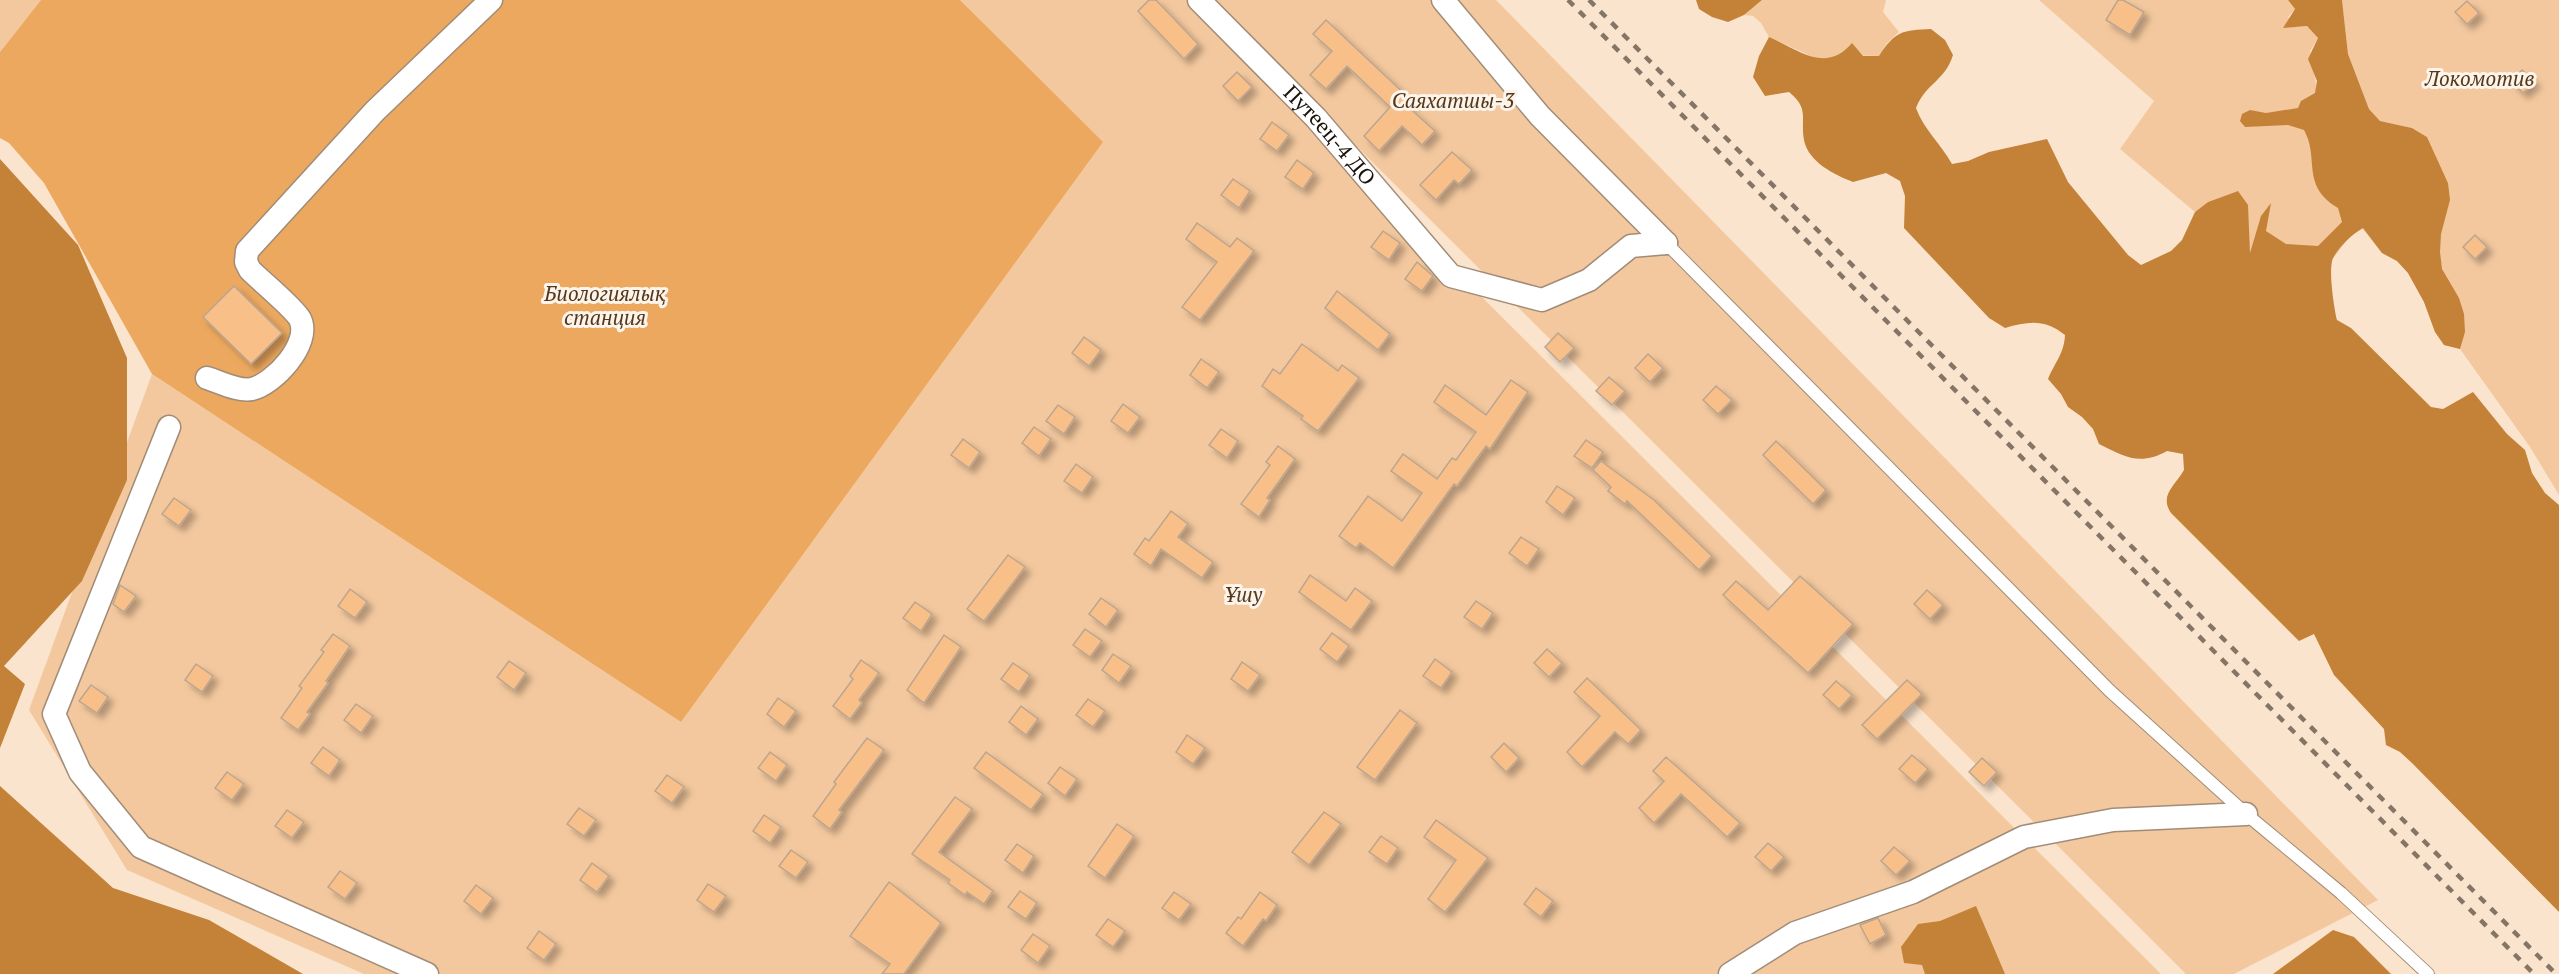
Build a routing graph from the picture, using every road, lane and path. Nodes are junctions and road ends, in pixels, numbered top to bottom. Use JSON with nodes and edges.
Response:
{"nodes":[{"id":1,"x":491,"y":0,"type":"edge"},
{"id":2,"x":1199,"y":0,"type":"edge"},
{"id":3,"x":1443,"y":0,"type":"edge"},
{"id":4,"x":1666,"y":243,"type":"junction"},
{"id":5,"x":207,"y":378,"type":"dead end"},
{"id":6,"x":169,"y":427,"type":"dead end"},
{"id":7,"x":2246,"y":814,"type":"junction"},
{"id":8,"x":427,"y":974,"type":"edge"},
{"id":9,"x":1730,"y":974,"type":"edge"},
{"id":10,"x":2428,"y":974,"type":"edge"}],
"edges":[{"from":1,"to":5,"type":"street"},
{"from":2,"to":4,"type":"street","name":"Путеец-4 ДО"},
{"from":3,"to":4,"type":"street"},
{"from":4,"to":7,"type":"lane"},
{"from":6,"to":8,"type":"street"},
{"from":7,"to":9,"type":"street"},
{"from":7,"to":10,"type":"lane"}]}
